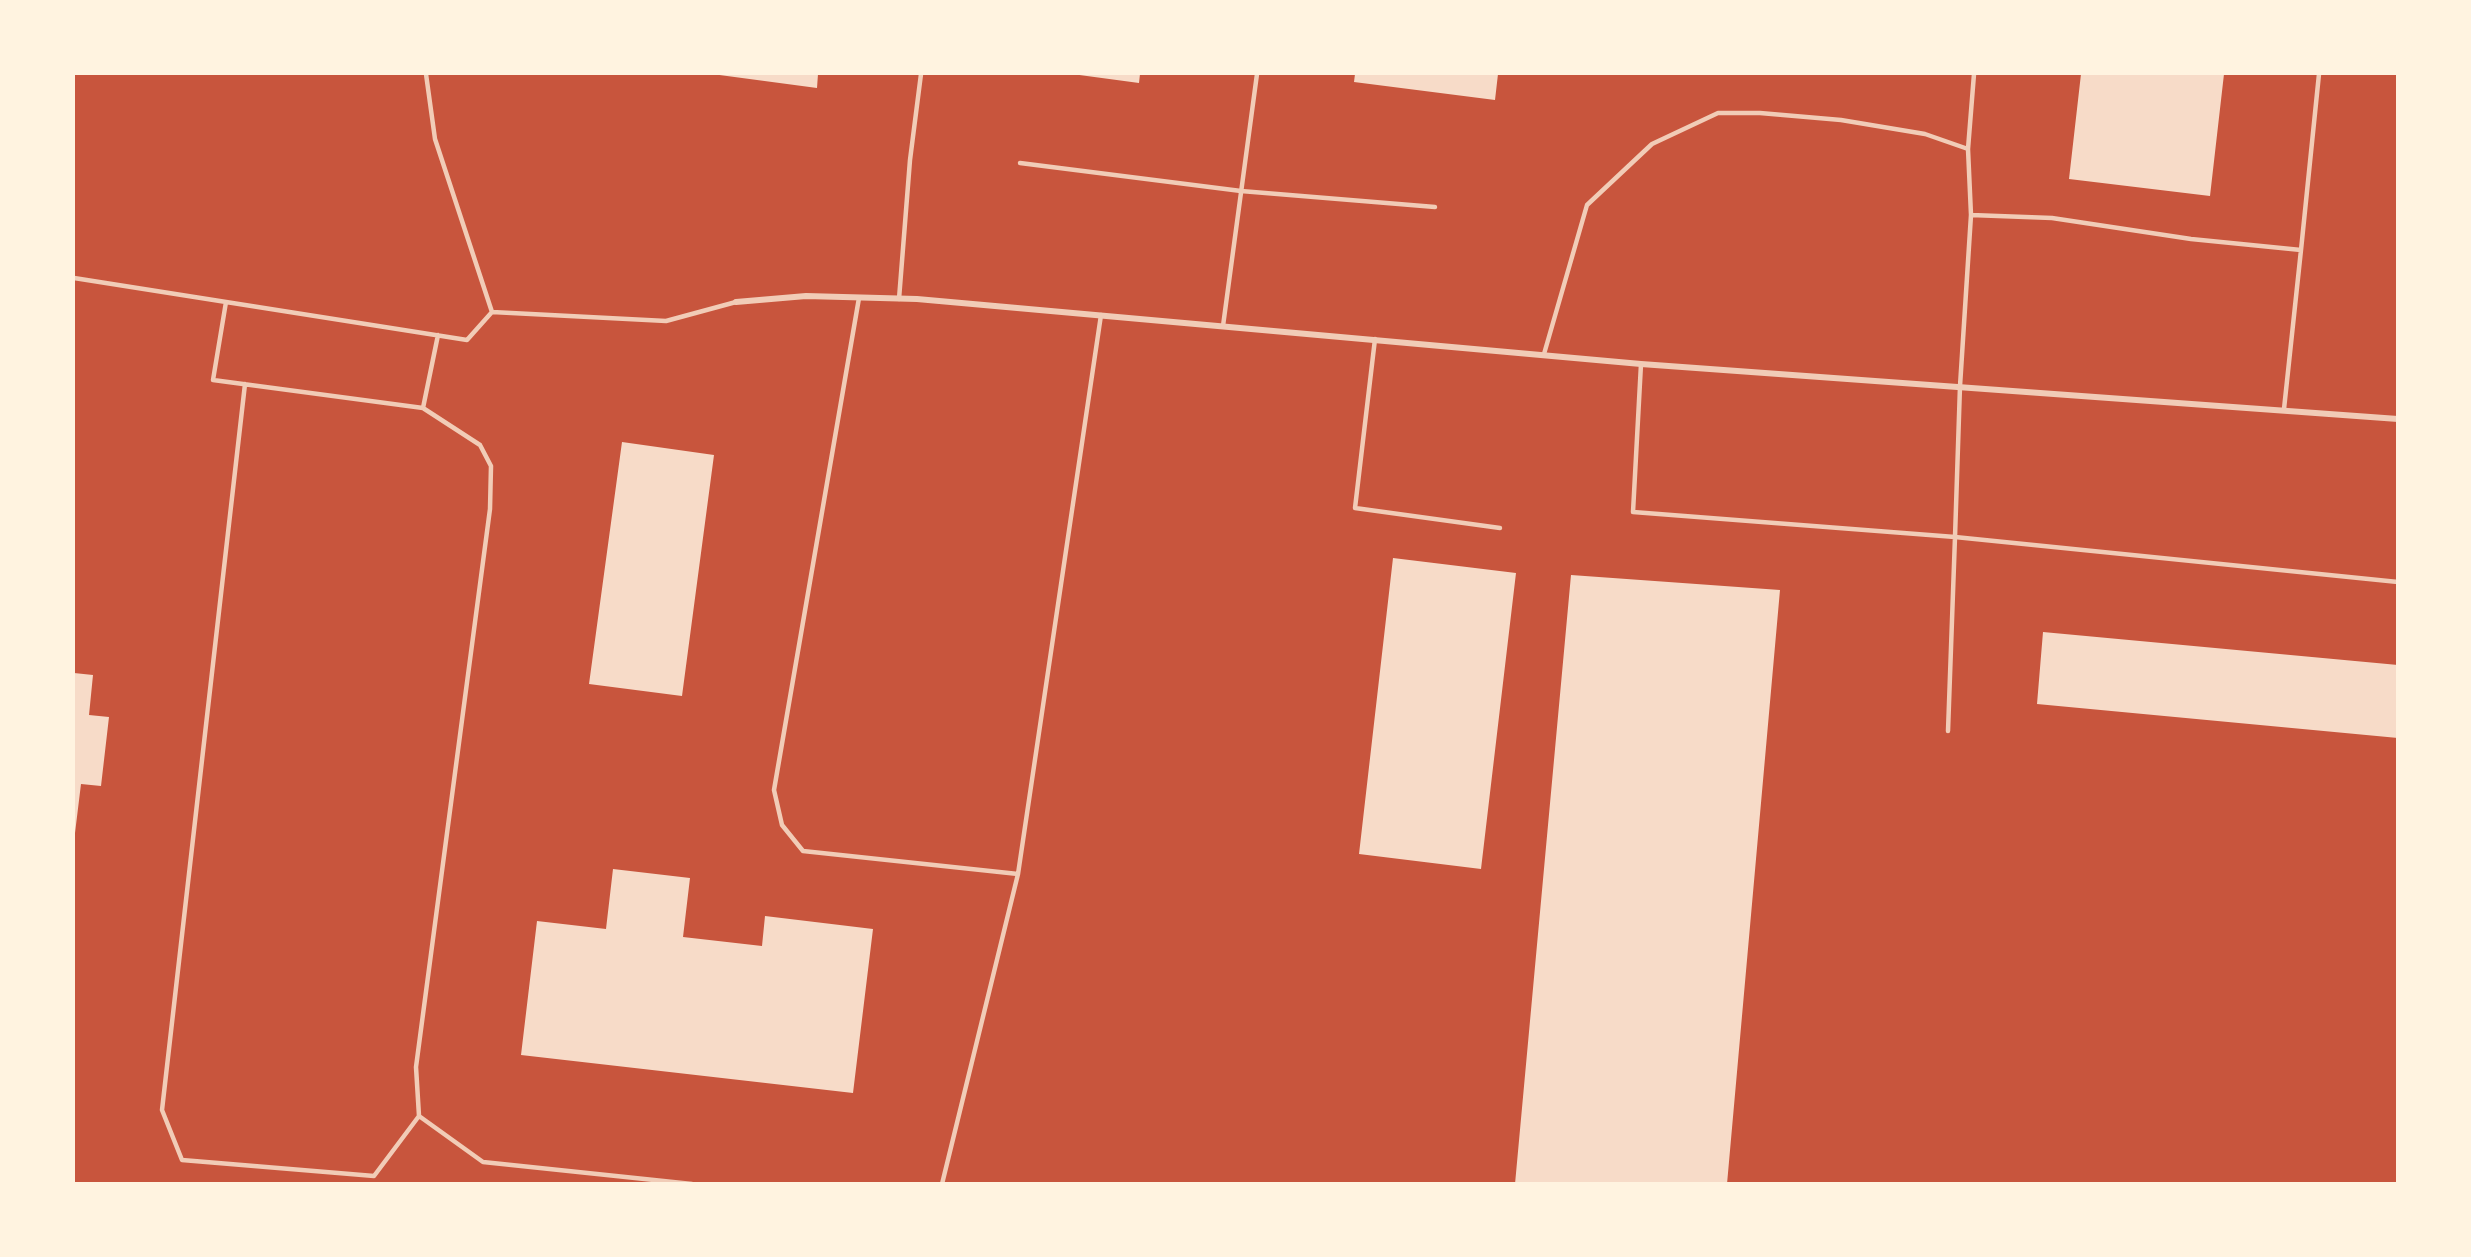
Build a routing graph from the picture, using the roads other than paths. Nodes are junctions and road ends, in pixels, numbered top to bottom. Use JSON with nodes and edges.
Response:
{"nodes":[{"id":1,"x":426,"y":74,"type":"edge"},
{"id":2,"x":921,"y":74,"type":"edge"},
{"id":3,"x":1257,"y":74,"type":"edge"},
{"id":4,"x":1974,"y":74,"type":"edge"},
{"id":5,"x":2319,"y":74,"type":"edge"},
{"id":6,"x":1968,"y":149,"type":"junction"},
{"id":7,"x":1020,"y":163,"type":"dead end"},
{"id":8,"x":1241,"y":191,"type":"junction"},
{"id":9,"x":1435,"y":207,"type":"dead end"},
{"id":10,"x":1971,"y":214,"type":"junction"},
{"id":11,"x":2301,"y":250,"type":"junction"},
{"id":12,"x":74,"y":278,"type":"edge"},
{"id":13,"x":860,"y":298,"type":"junction"},
{"id":14,"x":899,"y":299,"type":"junction"},
{"id":15,"x":226,"y":302,"type":"junction"},
{"id":16,"x":736,"y":302,"type":"joint"},
{"id":17,"x":492,"y":312,"type":"junction"},
{"id":18,"x":1101,"y":315,"type":"junction"},
{"id":19,"x":1222,"y":326,"type":"junction"},
{"id":20,"x":438,"y":335,"type":"junction"},
{"id":21,"x":1375,"y":339,"type":"junction"},
{"id":22,"x":1544,"y":354,"type":"junction"},
{"id":23,"x":1641,"y":364,"type":"junction"},
{"id":24,"x":245,"y":384,"type":"junction"},
{"id":25,"x":1960,"y":386,"type":"junction"},
{"id":26,"x":423,"y":408,"type":"junction"},
{"id":27,"x":2284,"y":409,"type":"junction"},
{"id":28,"x":2397,"y":419,"type":"edge"},
{"id":29,"x":1500,"y":528,"type":"dead end"},
{"id":30,"x":1955,"y":537,"type":"junction"},
{"id":31,"x":2397,"y":582,"type":"edge"},
{"id":32,"x":1948,"y":731,"type":"dead end"},
{"id":33,"x":1018,"y":874,"type":"junction"},
{"id":34,"x":419,"y":1116,"type":"junction"},
{"id":35,"x":692,"y":1184,"type":"edge"},
{"id":36,"x":942,"y":1184,"type":"edge"}],
"edges":[{"from":1,"to":17,"type":"lane"},
{"from":2,"to":14,"type":"lane"},
{"from":3,"to":8,"type":"lane"},
{"from":4,"to":6,"type":"lane"},
{"from":5,"to":11,"type":"lane"},
{"from":6,"to":10,"type":"lane"},
{"from":6,"to":22,"type":"lane"},
{"from":7,"to":8,"type":"lane"},
{"from":8,"to":9,"type":"lane"},
{"from":8,"to":19,"type":"lane"},
{"from":10,"to":11,"type":"lane"},
{"from":10,"to":25,"type":"lane"},
{"from":11,"to":27,"type":"lane"},
{"from":12,"to":15,"type":"lane"},
{"from":13,"to":14,"type":"street"},
{"from":13,"to":16,"type":"street"},
{"from":13,"to":33,"type":"lane"},
{"from":14,"to":18,"type":"street"},
{"from":15,"to":20,"type":"lane"},
{"from":15,"to":24,"type":"lane"},
{"from":16,"to":17,"type":"lane"},
{"from":17,"to":20,"type":"lane"},
{"from":18,"to":19,"type":"street"},
{"from":18,"to":33,"type":"lane"},
{"from":19,"to":21,"type":"street"},
{"from":20,"to":26,"type":"lane"},
{"from":21,"to":22,"type":"street"},
{"from":21,"to":29,"type":"lane"},
{"from":22,"to":23,"type":"street"},
{"from":23,"to":25,"type":"street"},
{"from":23,"to":30,"type":"lane"},
{"from":24,"to":26,"type":"lane"},
{"from":24,"to":34,"type":"lane"},
{"from":25,"to":27,"type":"street"},
{"from":25,"to":30,"type":"lane"},
{"from":26,"to":34,"type":"lane"},
{"from":27,"to":28,"type":"street"},
{"from":30,"to":31,"type":"lane"},
{"from":30,"to":32,"type":"lane"},
{"from":33,"to":36,"type":"lane"},
{"from":34,"to":35,"type":"lane"}]}
